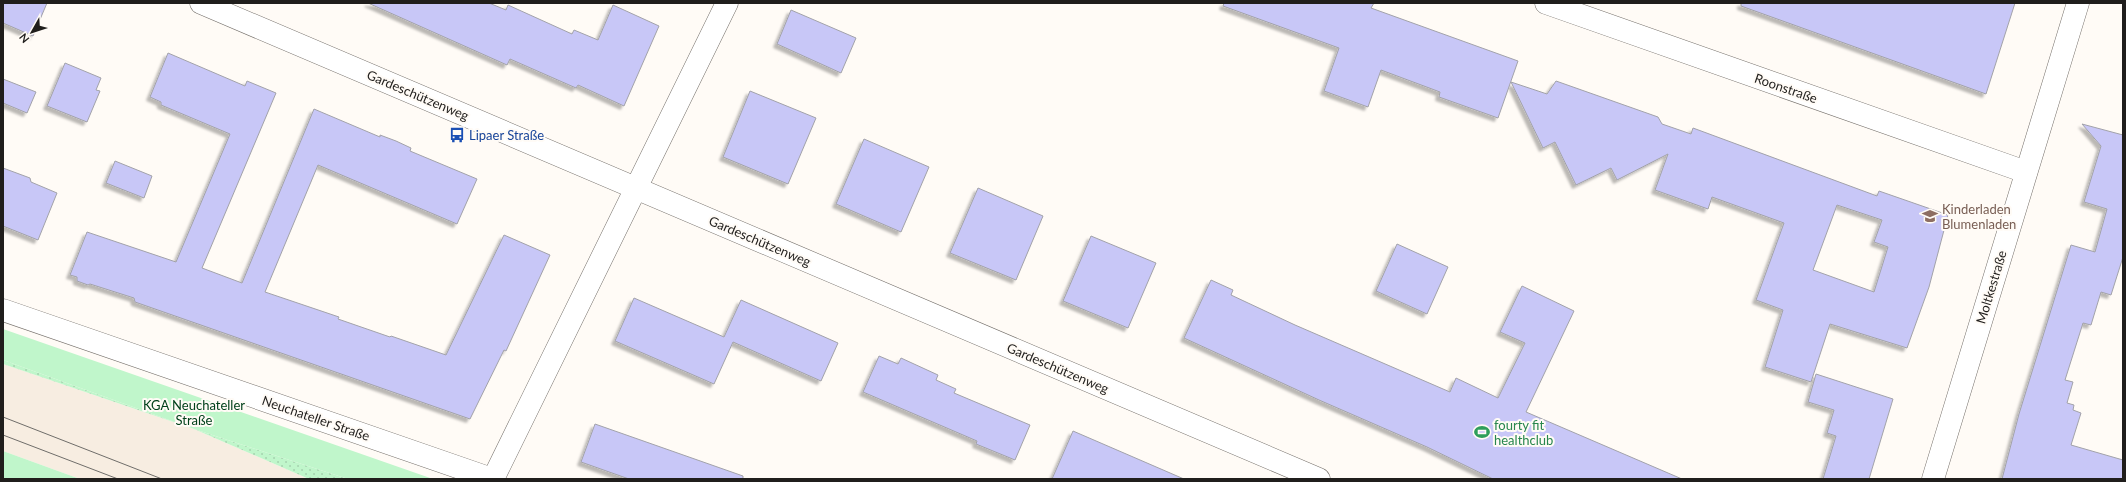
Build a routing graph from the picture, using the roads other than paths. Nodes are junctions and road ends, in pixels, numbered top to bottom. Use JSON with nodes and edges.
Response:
{"nodes":[{"id":1,"x":201,"y":3,"type":"edge"},
{"id":2,"x":727,"y":3,"type":"edge"},
{"id":3,"x":1546,"y":3,"type":"edge"},
{"id":4,"x":2078,"y":3,"type":"edge"},
{"id":5,"x":2026,"y":172,"type":"junction"},
{"id":6,"x":636,"y":188,"type":"junction"},
{"id":7,"x":3,"y":310,"type":"edge"},
{"id":8,"x":492,"y":479,"type":"edge"},
{"id":9,"x":1319,"y":479,"type":"edge"},
{"id":10,"x":1933,"y":479,"type":"edge"}],
"edges":[{"from":1,"to":6,"type":"street","name":"Gardeschützenweg"},
{"from":2,"to":6,"type":"street"},
{"from":3,"to":5,"type":"street","name":"Roonstraße"},
{"from":4,"to":5,"type":"street","name":"Moltkestraße"},
{"from":5,"to":10,"type":"street","name":"Moltkestraße"},
{"from":6,"to":8,"type":"street"},
{"from":6,"to":9,"type":"street","name":"Gardeschützenweg"},
{"from":7,"to":8,"type":"street","name":"Neuchateller Straße"}]}
